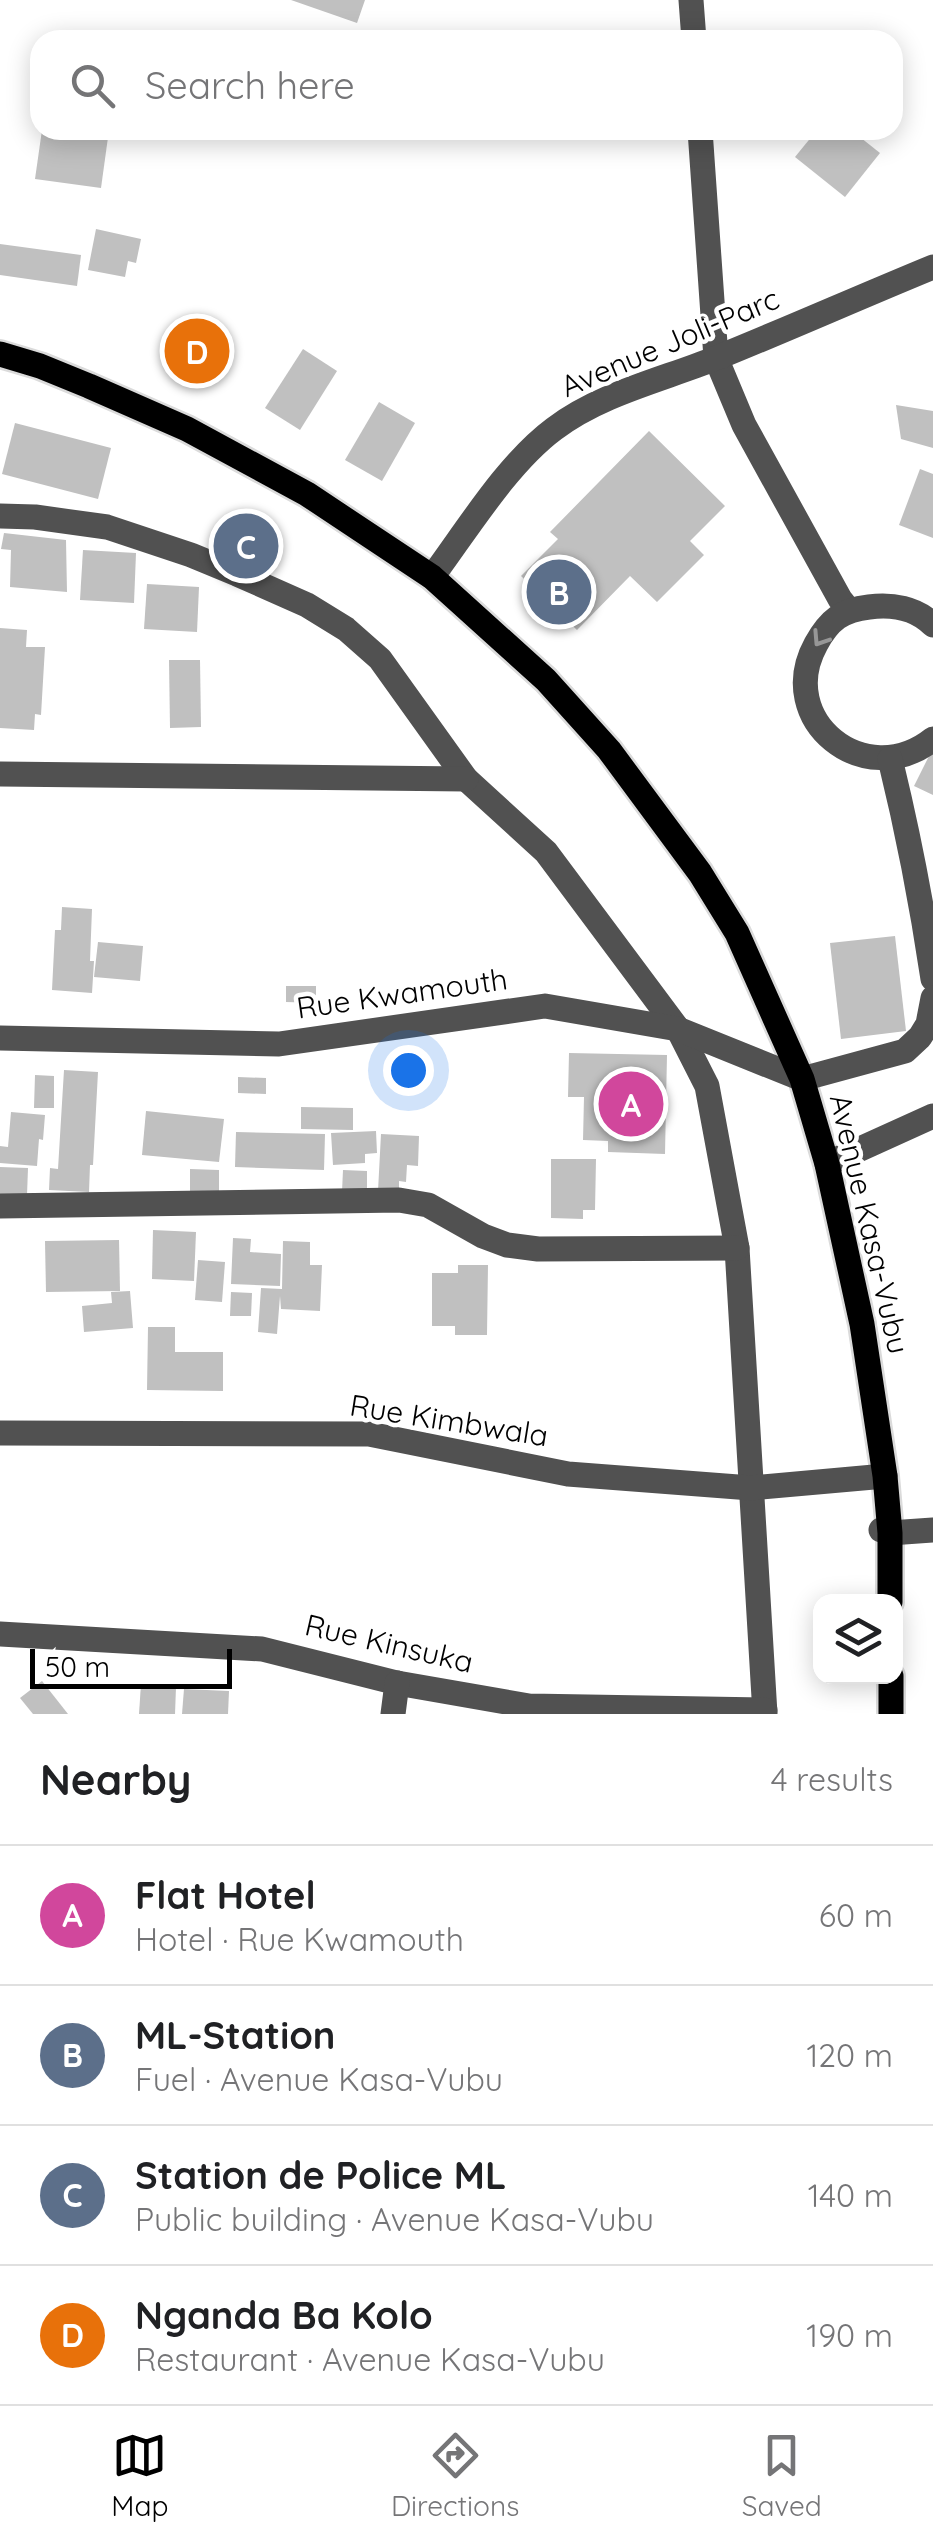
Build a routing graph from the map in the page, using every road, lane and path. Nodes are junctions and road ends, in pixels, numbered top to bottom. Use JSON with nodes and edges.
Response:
{"nodes":[{"id":1,"x":691,"y":0,"type":"edge"},
{"id":2,"x":693,"y":30,"type":"edge"},
{"id":3,"x":701,"y":140,"type":"edge"},
{"id":4,"x":933,"y":266,"type":"edge"},
{"id":5,"x":0,"y":354,"type":"edge"},
{"id":6,"x":716,"y":358,"type":"junction"},
{"id":7,"x":0,"y":516,"type":"edge"},
{"id":8,"x":432,"y":577,"type":"junction"},
{"id":9,"x":848,"y":610,"type":"junction"},
{"id":10,"x":933,"y":626,"type":"edge"},
{"id":11,"x":933,"y":739,"type":"edge"},
{"id":12,"x":890,"y":759,"type":"junction"},
{"id":13,"x":0,"y":774,"type":"edge"},
{"id":14,"x":466,"y":778,"type":"junction"},
{"id":15,"x":933,"y":979,"type":"edge"},
{"id":16,"x":933,"y":998,"type":"edge"},
{"id":17,"x":678,"y":1029,"type":"junction"},
{"id":18,"x":0,"y":1038,"type":"edge"},
{"id":19,"x":802,"y":1078,"type":"junction"},
{"id":20,"x":933,"y":1116,"type":"edge"},
{"id":21,"x":828,"y":1164,"type":"junction"},
{"id":22,"x":0,"y":1206,"type":"edge"},
{"id":23,"x":737,"y":1248,"type":"junction"},
{"id":24,"x":0,"y":1433,"type":"edge"},
{"id":25,"x":885,"y":1476,"type":"junction"},
{"id":26,"x":751,"y":1488,"type":"junction"},
{"id":27,"x":933,"y":1530,"type":"edge"},
{"id":28,"x":885,"y":1531,"type":"junction"},
{"id":29,"x":889,"y":1594,"type":"edge"},
{"id":30,"x":0,"y":1634,"type":"edge"},
{"id":31,"x":397,"y":1682,"type":"junction"},
{"id":32,"x":891,"y":1684,"type":"edge"},
{"id":33,"x":765,"y":1712,"type":"edge"},
{"id":34,"x":393,"y":1714,"type":"edge"},
{"id":35,"x":891,"y":1714,"type":"edge"}],
"edges":[{"from":1,"to":2,"type":"street"},
{"from":3,"to":6,"type":"street"},
{"from":4,"to":6,"type":"street","name":"Avenue Joli-Parc"},
{"from":5,"to":8,"type":"main road","name":"Avenue Kasa-Vubu"},
{"from":6,"to":8,"type":"street","name":"Avenue Joli-Parc"},
{"from":6,"to":9,"type":"street"},
{"from":7,"to":14,"type":"street"},
{"from":8,"to":19,"type":"main road","name":"Avenue Kasa-Vubu"},
{"from":9,"to":10,"type":"street"},
{"from":9,"to":12,"type":"street","one_way":true},
{"from":11,"to":12,"type":"street"},
{"from":12,"to":15,"type":"street"},
{"from":13,"to":14,"type":"street"},
{"from":14,"to":17,"type":"street"},
{"from":16,"to":19,"type":"street"},
{"from":17,"to":18,"type":"street","name":"Rue Kwamouth"},
{"from":17,"to":19,"type":"street","name":"Rue Kwamouth"},
{"from":17,"to":23,"type":"street"},
{"from":19,"to":21,"type":"main road","name":"Avenue Kasa-Vubu"},
{"from":20,"to":21,"type":"street"},
{"from":21,"to":25,"type":"main road","name":"Avenue Kasa-Vubu"},
{"from":22,"to":23,"type":"street"},
{"from":23,"to":26,"type":"street"},
{"from":24,"to":26,"type":"street","name":"Rue Kimbwala"},
{"from":25,"to":26,"type":"street","name":"Rue Kimbwala"},
{"from":25,"to":28,"type":"main road","name":"Avenue Kasa-Vubu"},
{"from":26,"to":33,"type":"street"},
{"from":27,"to":28,"type":"street"},
{"from":28,"to":29,"type":"main road","name":"Avenue Kasa-Vubu"},
{"from":30,"to":31,"type":"street","name":"Rue Kinsuka"},
{"from":31,"to":33,"type":"street","name":"Rue Kinsuka"},
{"from":31,"to":34,"type":"street"},
{"from":32,"to":35,"type":"main road"}]}
